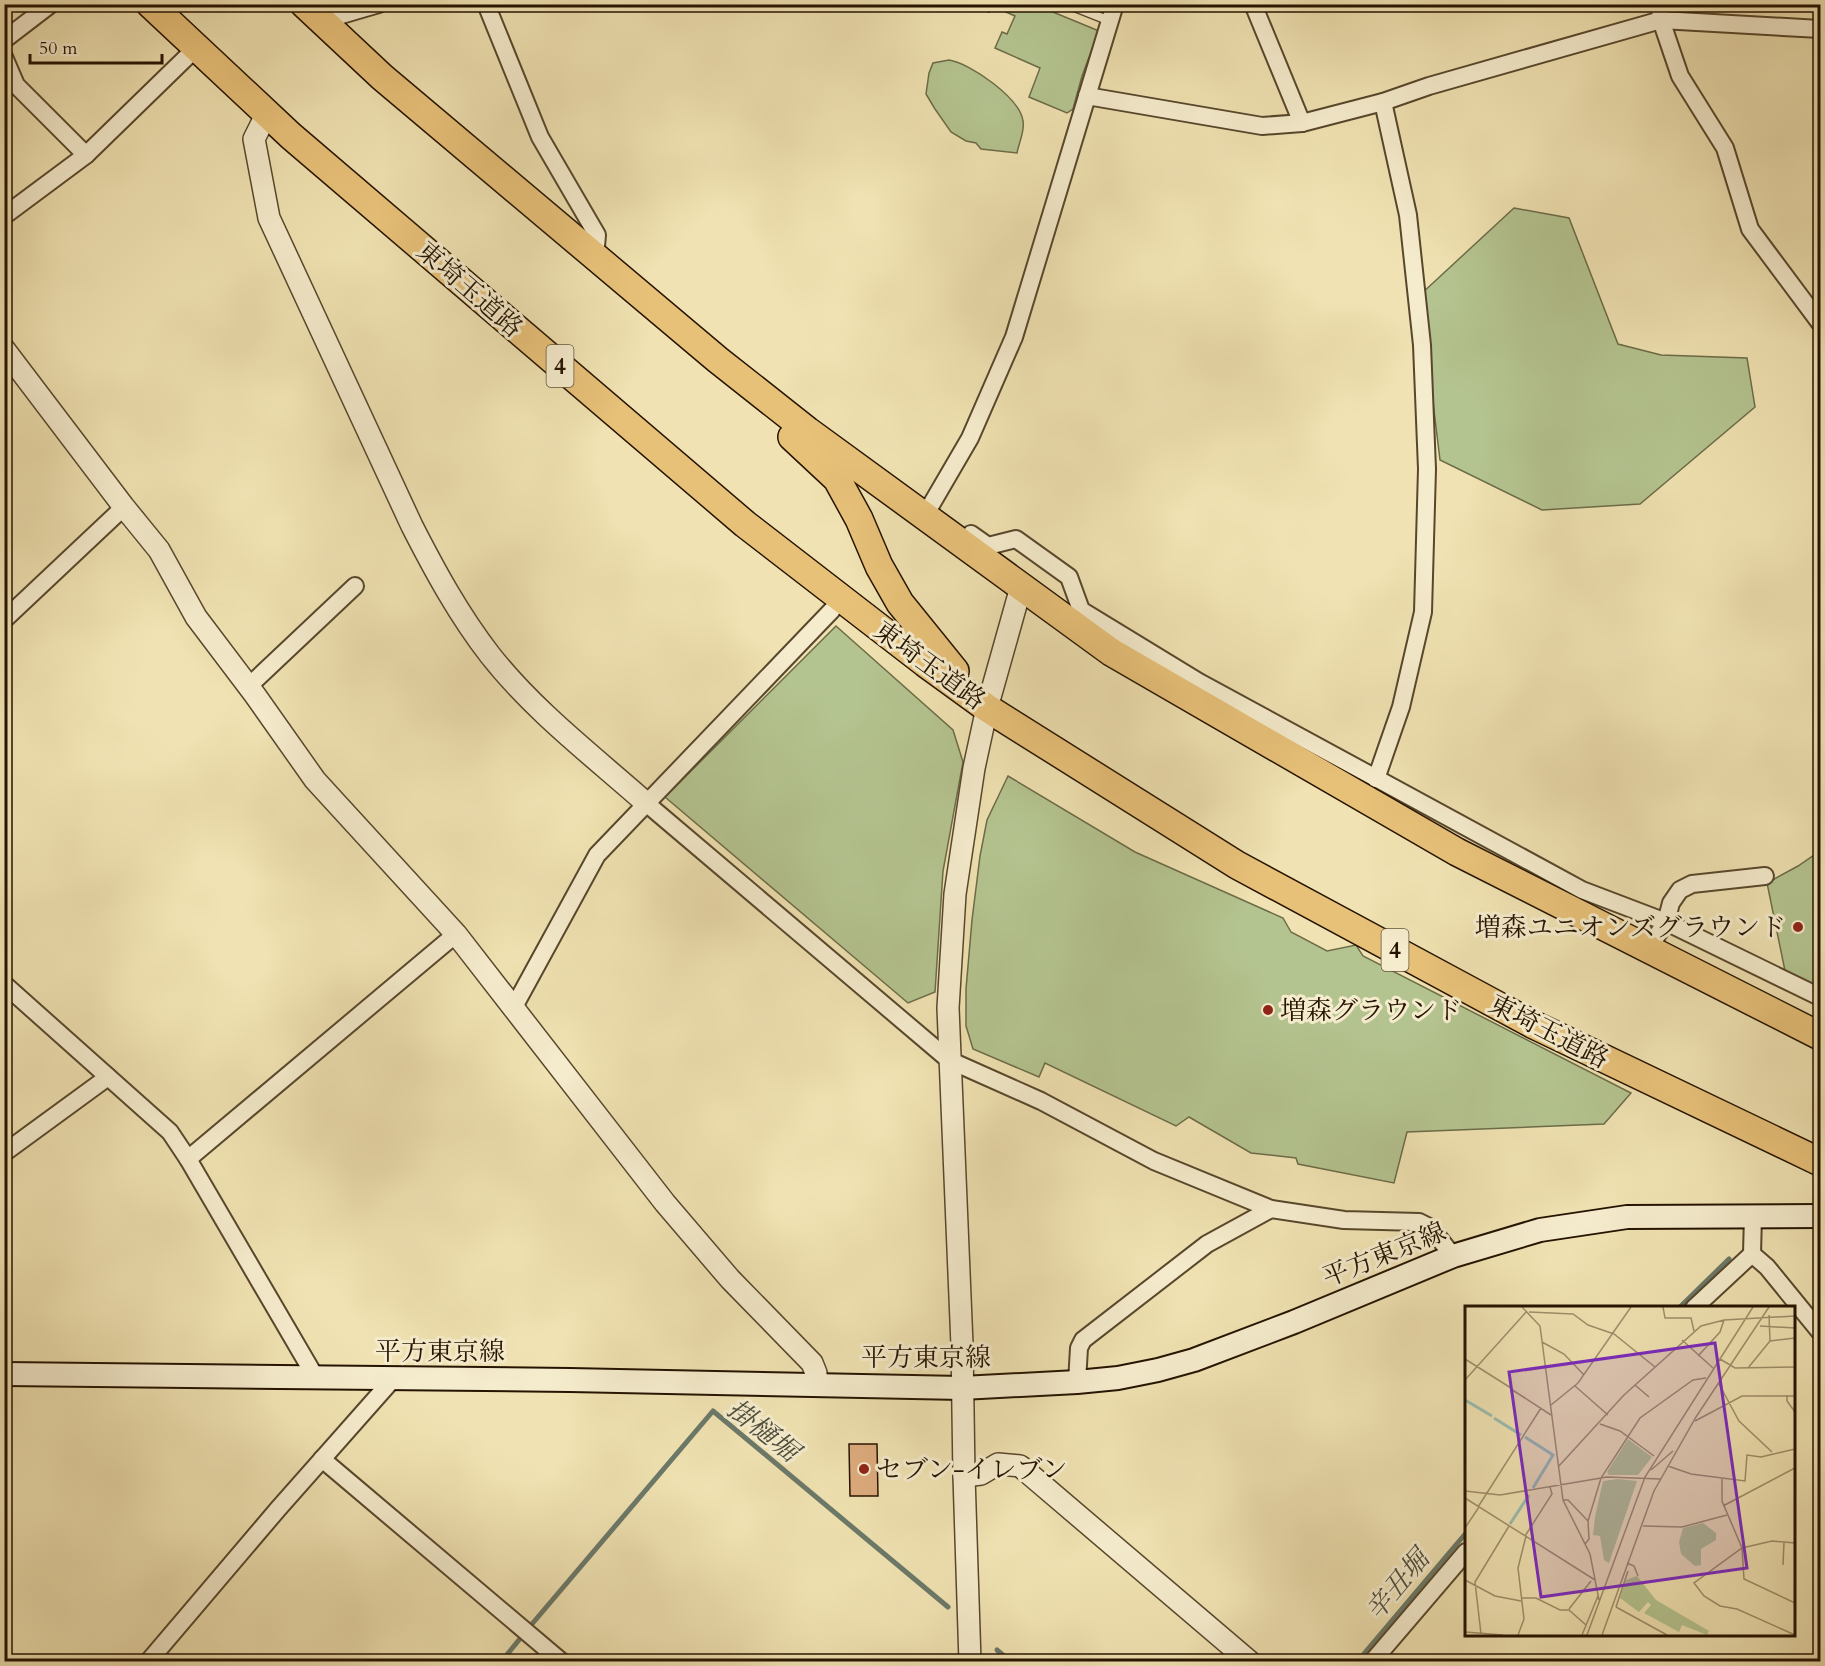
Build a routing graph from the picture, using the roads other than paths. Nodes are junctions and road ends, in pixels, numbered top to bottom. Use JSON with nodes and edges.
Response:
{"nodes":[{"id":1,"x":51,"y":4,"type":"edge"},
{"id":2,"x":150,"y":4,"type":"edge"},
{"id":3,"x":379,"y":4,"type":"edge"},
{"id":4,"x":486,"y":4,"type":"edge"},
{"id":5,"x":1067,"y":4,"type":"edge"},
{"id":6,"x":1115,"y":4,"type":"edge"},
{"id":7,"x":1253,"y":4,"type":"edge"},
{"id":8,"x":1660,"y":12,"type":"edge"},
{"id":9,"x":312,"y":13,"type":"edge"},
{"id":10,"x":1110,"y":21,"type":"junction"},
{"id":11,"x":1821,"y":29,"type":"edge"},
{"id":12,"x":4,"y":40,"type":"edge"},
{"id":13,"x":197,"y":48,"type":"junction"},
{"id":14,"x":4,"y":57,"type":"edge"},
{"id":15,"x":1087,"y":96,"type":"junction"},
{"id":16,"x":1383,"y":102,"type":"junction"},
{"id":17,"x":267,"y":113,"type":"junction"},
{"id":18,"x":1302,"y":123,"type":"junction"},
{"id":19,"x":86,"y":155,"type":"junction"},
{"id":20,"x":4,"y":216,"type":"edge"},
{"id":21,"x":595,"y":258,"type":"junction"},
{"id":22,"x":1821,"y":323,"type":"edge"},
{"id":23,"x":4,"y":350,"type":"edge"},
{"id":24,"x":748,"y":384,"type":"junction"},
{"id":25,"x":124,"y":507,"type":"junction"},
{"id":26,"x":927,"y":512,"type":"junction"},
{"id":27,"x":355,"y":586,"type":"dead end"},
{"id":28,"x":1021,"y":587,"type":"junction"},
{"id":29,"x":832,"y":610,"type":"dead end"},
{"id":30,"x":4,"y":620,"type":"edge"},
{"id":31,"x":249,"y":686,"type":"junction"},
{"id":32,"x":987,"y":708,"type":"junction"},
{"id":33,"x":1376,"y":779,"type":"junction"},
{"id":34,"x":646,"y":803,"type":"junction"},
{"id":35,"x":1765,"y":876,"type":"dead end"},
{"id":36,"x":1666,"y":922,"type":"junction"},
{"id":37,"x":456,"y":934,"type":"junction"},
{"id":38,"x":1648,"y":949,"type":"junction"},
{"id":39,"x":4,"y":984,"type":"edge"},
{"id":40,"x":1821,"y":997,"type":"edge"},
{"id":41,"x":514,"y":1007,"type":"junction"},
{"id":42,"x":1821,"y":1036,"type":"edge"},
{"id":43,"x":949,"y":1060,"type":"junction"},
{"id":44,"x":108,"y":1077,"type":"junction"},
{"id":45,"x":4,"y":1153,"type":"edge"},
{"id":46,"x":188,"y":1159,"type":"junction"},
{"id":47,"x":1820,"y":1162,"type":"edge"},
{"id":48,"x":1821,"y":1198,"type":"edge"},
{"id":49,"x":1271,"y":1209,"type":"junction"},
{"id":50,"x":1753,"y":1215,"type":"junction"},
{"id":51,"x":1810,"y":1216,"type":"edge"},
{"id":52,"x":1752,"y":1254,"type":"junction"},
{"id":53,"x":1453,"y":1256,"type":"junction"},
{"id":54,"x":1696,"y":1306,"type":"edge"},
{"id":55,"x":1821,"y":1332,"type":"edge"},
{"id":56,"x":4,"y":1374,"type":"edge"},
{"id":57,"x":316,"y":1378,"type":"junction"},
{"id":58,"x":393,"y":1379,"type":"junction"},
{"id":59,"x":1077,"y":1382,"type":"junction"},
{"id":60,"x":816,"y":1384,"type":"junction"},
{"id":61,"x":962,"y":1388,"type":"junction"},
{"id":62,"x":322,"y":1459,"type":"junction"},
{"id":63,"x":964,"y":1476,"type":"junction"},
{"id":64,"x":1465,"y":1554,"type":"edge"},
{"id":65,"x":148,"y":1662,"type":"edge"},
{"id":66,"x":562,"y":1662,"type":"edge"},
{"id":67,"x":970,"y":1662,"type":"edge"},
{"id":68,"x":1250,"y":1662,"type":"edge"},
{"id":69,"x":1372,"y":1662,"type":"edge"}],
"edges":[{"from":1,"to":12,"type":"street"},
{"from":2,"to":13,"type":"highway","name":"東埼玉道路","number":"4"},
{"from":3,"to":9,"type":"street"},
{"from":4,"to":21,"type":"street"},
{"from":5,"to":10,"type":"lane"},
{"from":6,"to":10,"type":"street"},
{"from":7,"to":18,"type":"street"},
{"from":8,"to":11,"type":"street"},
{"from":8,"to":16,"type":"street"},
{"from":8,"to":22,"type":"street"},
{"from":9,"to":21,"type":"highway"},
{"from":10,"to":15,"type":"street"},
{"from":13,"to":17,"type":"highway","name":"東埼玉道路","number":"4"},
{"from":13,"to":19,"type":"street"},
{"from":14,"to":19,"type":"street"},
{"from":15,"to":18,"type":"street"},
{"from":15,"to":26,"type":"street"},
{"from":16,"to":18,"type":"street"},
{"from":16,"to":33,"type":"street"},
{"from":17,"to":32,"type":"highway","name":"東埼玉道路","number":"4"},
{"from":17,"to":34,"type":"street"},
{"from":19,"to":20,"type":"street"},
{"from":21,"to":24,"type":"highway"},
{"from":23,"to":25,"type":"street"},
{"from":24,"to":26,"type":"highway"},
{"from":24,"to":32,"type":"highway"},
{"from":25,"to":30,"type":"street"},
{"from":25,"to":31,"type":"street"},
{"from":26,"to":28,"type":"highway"},
{"from":26,"to":33,"type":"street"},
{"from":27,"to":31,"type":"street"},
{"from":28,"to":32,"type":"street"},
{"from":28,"to":38,"type":"highway"},
{"from":29,"to":34,"type":"street"},
{"from":31,"to":37,"type":"street"},
{"from":32,"to":43,"type":"street"},
{"from":32,"to":47,"type":"highway","name":"東埼玉道路","number":"4"},
{"from":33,"to":36,"type":"street"},
{"from":34,"to":41,"type":"street"},
{"from":34,"to":43,"type":"street"},
{"from":35,"to":36,"type":"street"},
{"from":36,"to":38,"type":"street"},
{"from":36,"to":40,"type":"street"},
{"from":37,"to":41,"type":"street"},
{"from":37,"to":46,"type":"street"},
{"from":38,"to":42,"type":"highway"},
{"from":39,"to":44,"type":"street"},
{"from":41,"to":60,"type":"street"},
{"from":43,"to":49,"type":"street"},
{"from":43,"to":61,"type":"street"},
{"from":44,"to":45,"type":"street"},
{"from":44,"to":46,"type":"street"},
{"from":46,"to":57,"type":"street"},
{"from":48,"to":51,"type":"main road"},
{"from":49,"to":53,"type":"street"},
{"from":49,"to":59,"type":"street"},
{"from":50,"to":51,"type":"main road","name":"平方東京線"},
{"from":50,"to":52,"type":"street"},
{"from":50,"to":53,"type":"main road","name":"平方東京線"},
{"from":52,"to":54,"type":"street"},
{"from":52,"to":55,"type":"street"},
{"from":53,"to":59,"type":"main road","name":"平方東京線"},
{"from":56,"to":57,"type":"main road","name":"平方東京線"},
{"from":57,"to":58,"type":"main road","name":"平方東京線"},
{"from":58,"to":60,"type":"main road","name":"平方東京線"},
{"from":58,"to":62,"type":"street"},
{"from":59,"to":61,"type":"main road","name":"平方東京線"},
{"from":60,"to":61,"type":"main road","name":"平方東京線"},
{"from":61,"to":63,"type":"street"},
{"from":62,"to":65,"type":"street"},
{"from":62,"to":66,"type":"street"},
{"from":63,"to":67,"type":"street"},
{"from":63,"to":68,"type":"street"},
{"from":64,"to":69,"type":"street"}]}
